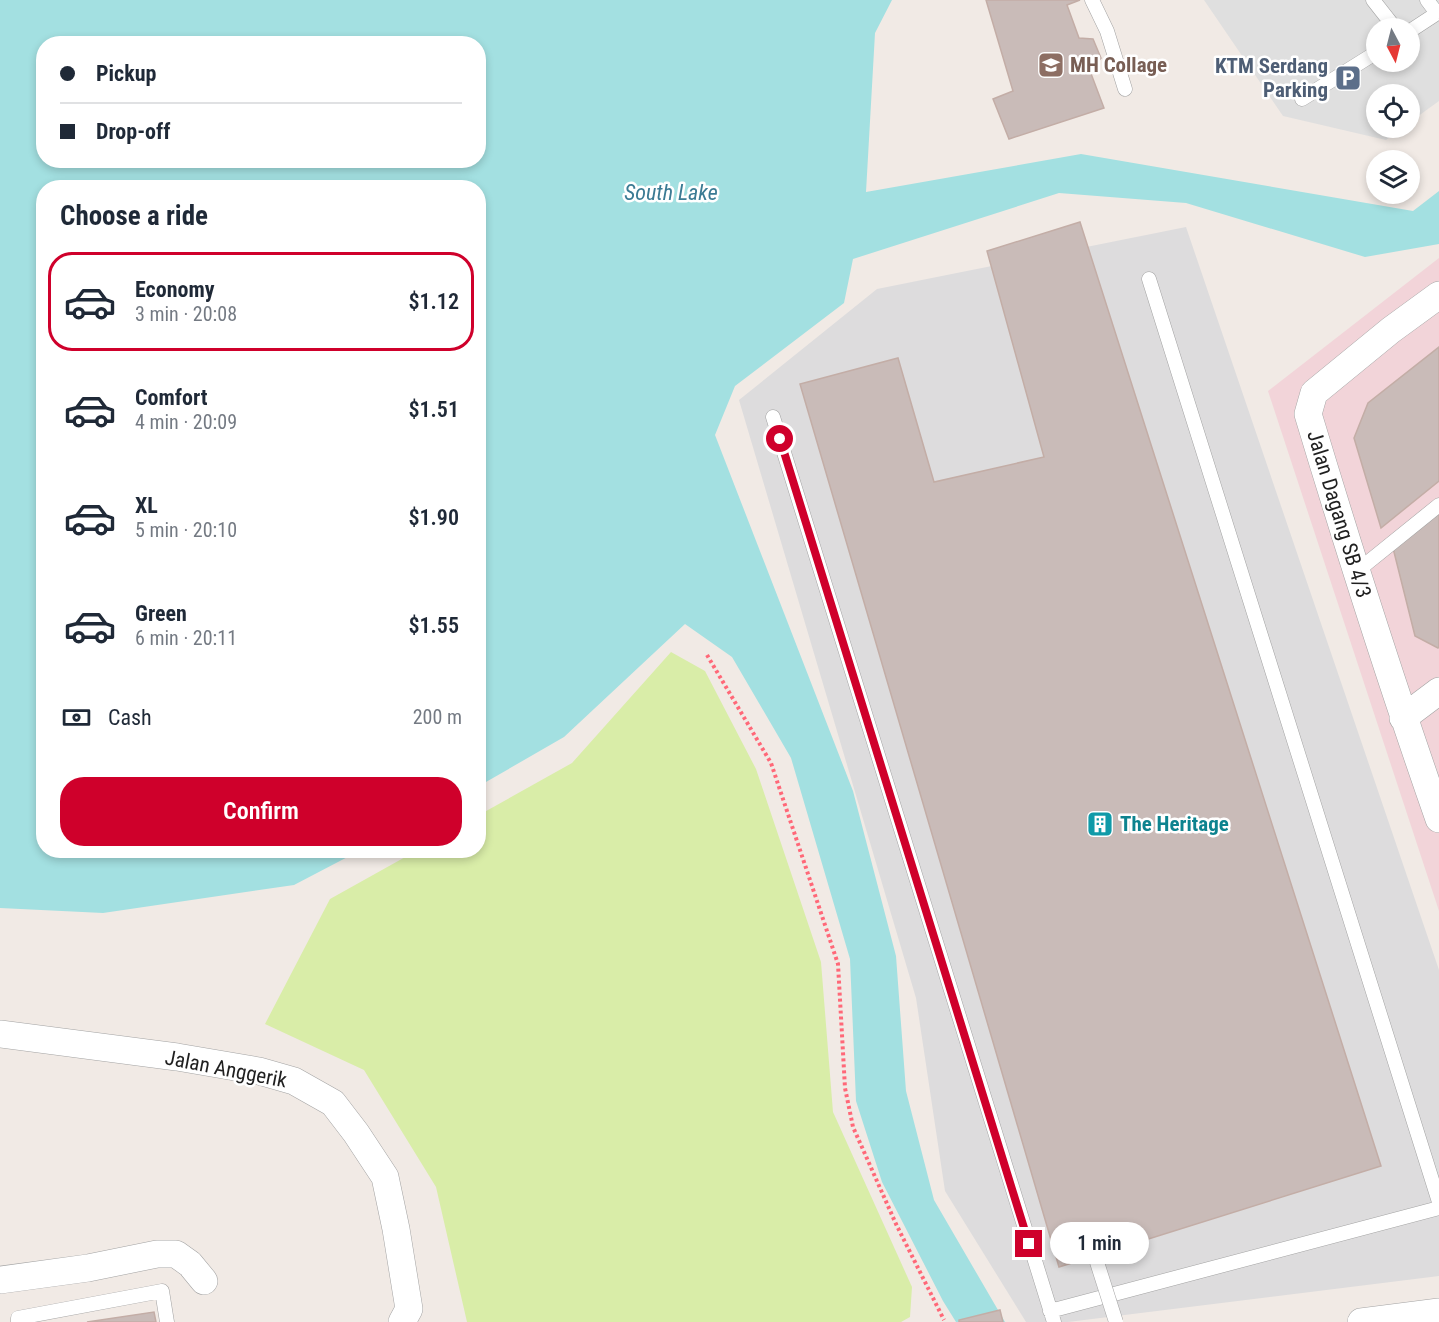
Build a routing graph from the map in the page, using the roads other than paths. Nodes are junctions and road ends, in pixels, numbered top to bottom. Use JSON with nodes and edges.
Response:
{"nodes":[{"id":1,"x":1092,"y":0,"type":"edge"},
{"id":2,"x":1373,"y":0,"type":"edge"},
{"id":3,"x":1426,"y":0,"type":"edge"},
{"id":4,"x":1438,"y":12,"type":"edge"},
{"id":5,"x":1387,"y":18,"type":"edge"},
{"id":6,"x":1420,"y":24,"type":"edge"},
{"id":7,"x":1366,"y":59,"type":"edge"},
{"id":8,"x":1125,"y":89,"type":"dead end"},
{"id":9,"x":1302,"y":99,"type":"dead end"},
{"id":10,"x":1149,"y":279,"type":"dead end"},
{"id":11,"x":1439,"y":295,"type":"edge"},
{"id":12,"x":773,"y":417,"type":"dead end"},
{"id":13,"x":1439,"y":505,"type":"edge"},
{"id":14,"x":1356,"y":572,"type":"junction"},
{"id":15,"x":1439,"y":691,"type":"edge"},
{"id":16,"x":1403,"y":718,"type":"junction"},
{"id":17,"x":1439,"y":819,"type":"edge"},
{"id":18,"x":0,"y":1034,"type":"edge"},
{"id":19,"x":1439,"y":1202,"type":"edge"},
{"id":20,"x":1439,"y":1208,"type":"edge"},
{"id":21,"x":1095,"y":1256,"type":"dead end"},
{"id":22,"x":0,"y":1280,"type":"edge"},
{"id":23,"x":204,"y":1281,"type":"dead end"},
{"id":24,"x":1439,"y":1312,"type":"edge"},
{"id":25,"x":1052,"y":1316,"type":"edge"},
{"id":26,"x":411,"y":1318,"type":"edge"},
{"id":27,"x":18,"y":1322,"type":"edge"},
{"id":28,"x":167,"y":1322,"type":"edge"},
{"id":29,"x":1116,"y":1322,"type":"edge"},
{"id":30,"x":1361,"y":1322,"type":"edge"}],
"edges":[{"from":1,"to":8,"type":"lane"},
{"from":2,"to":5,"type":"lane"},
{"from":3,"to":4,"type":"lane"},
{"from":4,"to":6,"type":"lane"},
{"from":7,"to":9,"type":"lane"},
{"from":10,"to":19,"type":"lane"},
{"from":11,"to":14,"type":"street","name":"Jalan Dagang SB 4/3"},
{"from":12,"to":25,"type":"lane"},
{"from":13,"to":14,"type":"lane"},
{"from":14,"to":16,"type":"street","name":"Jalan Dagang SB 4/3"},
{"from":15,"to":16,"type":"street"},
{"from":16,"to":17,"type":"street","name":"Jalan Dagang SB 4/3"},
{"from":18,"to":26,"type":"street","name":"Jalan Anggerik"},
{"from":20,"to":25,"type":"lane"},
{"from":21,"to":29,"type":"lane","bridge":true},
{"from":22,"to":23,"type":"street"},
{"from":24,"to":30,"type":"street"},
{"from":27,"to":28,"type":"lane"}]}
